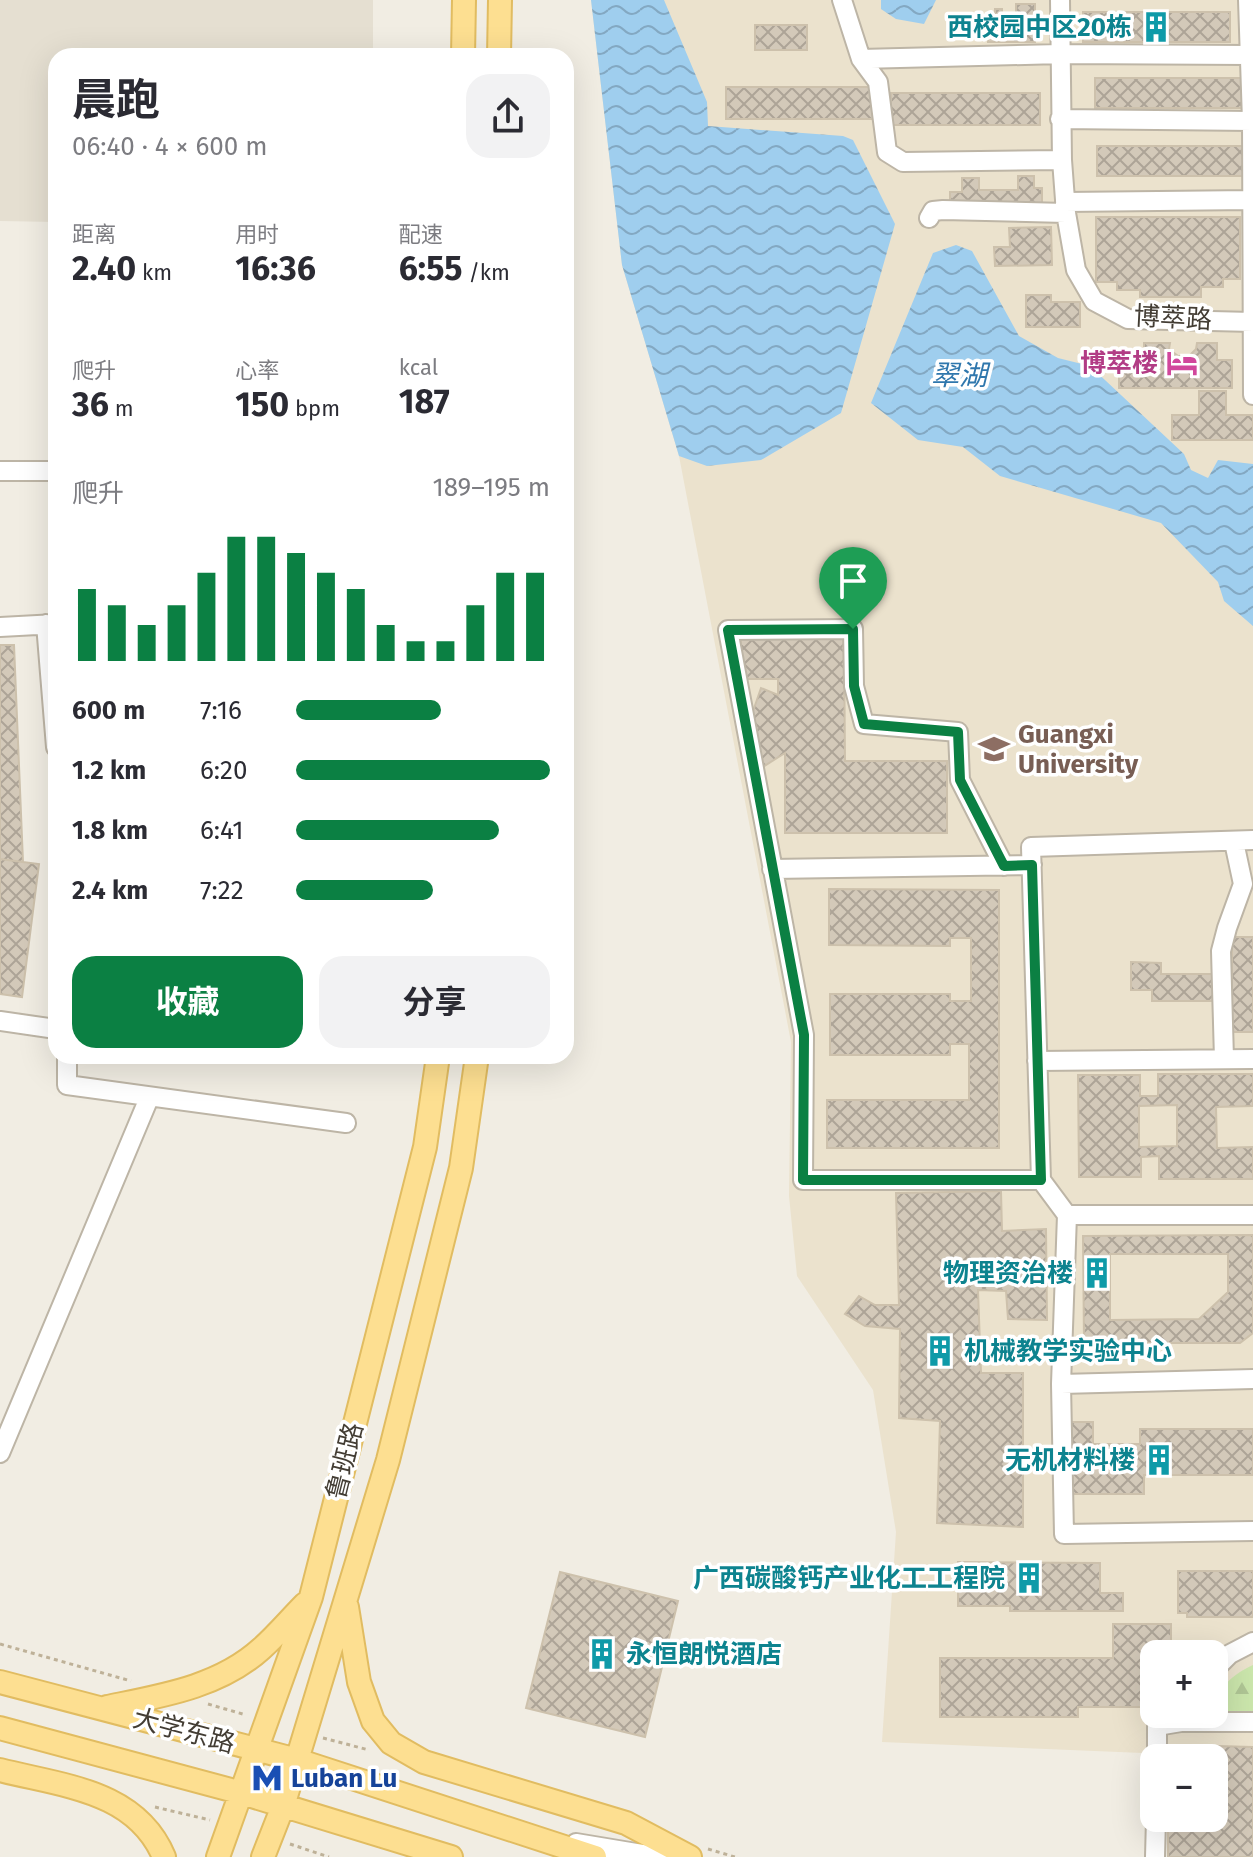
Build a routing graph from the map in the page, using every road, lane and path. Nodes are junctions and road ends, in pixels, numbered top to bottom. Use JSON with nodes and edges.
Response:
{"nodes":[{"id":1,"x":464,"y":0,"type":"edge"},
{"id":2,"x":500,"y":0,"type":"edge"},
{"id":3,"x":842,"y":0,"type":"edge"},
{"id":4,"x":1060,"y":0,"type":"edge"},
{"id":5,"x":1248,"y":0,"type":"edge"},
{"id":6,"x":463,"y":48,"type":"edge"},
{"id":7,"x":499,"y":48,"type":"edge"},
{"id":8,"x":1061,"y":54,"type":"junction"},
{"id":9,"x":1249,"y":55,"type":"junction"},
{"id":10,"x":861,"y":59,"type":"junction"},
{"id":11,"x":1252,"y":86,"type":"edge"},
{"id":12,"x":1060,"y":119,"type":"junction"},
{"id":13,"x":1252,"y":121,"type":"edge"},
{"id":14,"x":1062,"y":160,"type":"junction"},
{"id":15,"x":1251,"y":200,"type":"junction"},
{"id":16,"x":1066,"y":208,"type":"junction"},
{"id":17,"x":929,"y":218,"type":"dead end"},
{"id":18,"x":1252,"y":322,"type":"edge"},
{"id":19,"x":1253,"y":395,"type":"edge"},
{"id":20,"x":0,"y":471,"type":"edge"},
{"id":21,"x":48,"y":471,"type":"edge"},
{"id":22,"x":48,"y":624,"type":"edge"},
{"id":23,"x":0,"y":627,"type":"edge"},
{"id":24,"x":1244,"y":841,"type":"edge"},
{"id":25,"x":1032,"y":865,"type":"junction"},
{"id":26,"x":1004,"y":866,"type":"junction"},
{"id":27,"x":772,"y":869,"type":"junction"},
{"id":28,"x":0,"y":1021,"type":"edge"},
{"id":29,"x":48,"y":1028,"type":"edge"},
{"id":30,"x":1224,"y":1059,"type":"junction"},
{"id":31,"x":1253,"y":1059,"type":"edge"},
{"id":32,"x":1037,"y":1061,"type":"junction"},
{"id":33,"x":67,"y":1064,"type":"edge"},
{"id":34,"x":437,"y":1064,"type":"edge"},
{"id":35,"x":476,"y":1064,"type":"edge"},
{"id":36,"x":149,"y":1098,"type":"junction"},
{"id":37,"x":346,"y":1123,"type":"dead end"},
{"id":38,"x":1041,"y":1180,"type":"junction"},
{"id":39,"x":1067,"y":1215,"type":"junction"},
{"id":40,"x":1253,"y":1215,"type":"edge"},
{"id":41,"x":1253,"y":1379,"type":"edge"},
{"id":42,"x":1061,"y":1384,"type":"junction"},
{"id":43,"x":0,"y":1453,"type":"edge"},
{"id":44,"x":1253,"y":1531,"type":"edge"},
{"id":45,"x":311,"y":1597,"type":"junction"},
{"id":46,"x":346,"y":1602,"type":"junction"},
{"id":47,"x":1253,"y":1642,"type":"edge"},
{"id":48,"x":0,"y":1644,"type":"edge"},
{"id":49,"x":1228,"y":1656,"type":"edge"},
{"id":50,"x":5,"y":1681,"type":"edge"},
{"id":51,"x":173,"y":1693,"type":"junction"},
{"id":52,"x":99,"y":1709,"type":"junction"},
{"id":53,"x":1228,"y":1721,"type":"edge"},
{"id":54,"x":268,"y":1722,"type":"junction"},
{"id":55,"x":1253,"y":1722,"type":"edge"},
{"id":56,"x":0,"y":1728,"type":"edge"},
{"id":57,"x":305,"y":1733,"type":"junction"},
{"id":58,"x":258,"y":1750,"type":"junction"},
{"id":59,"x":379,"y":1752,"type":"dead end"},
{"id":60,"x":297,"y":1760,"type":"junction"},
{"id":61,"x":0,"y":1770,"type":"edge"},
{"id":62,"x":242,"y":1793,"type":"junction"},
{"id":63,"x":283,"y":1806,"type":"junction"},
{"id":64,"x":1156,"y":1832,"type":"edge"},
{"id":65,"x":531,"y":1836,"type":"junction"},
{"id":66,"x":164,"y":1857,"type":"edge"},
{"id":67,"x":218,"y":1857,"type":"edge"},
{"id":68,"x":263,"y":1857,"type":"edge"},
{"id":69,"x":451,"y":1857,"type":"edge"},
{"id":70,"x":595,"y":1857,"type":"edge"},
{"id":71,"x":660,"y":1857,"type":"edge"},
{"id":72,"x":690,"y":1857,"type":"edge"},
{"id":73,"x":1155,"y":1857,"type":"edge"}],
"edges":[{"from":1,"to":6,"type":"main road"},
{"from":2,"to":7,"type":"main road"},
{"from":3,"to":10,"type":"street"},
{"from":4,"to":8,"type":"street","name":"博萃路"},
{"from":5,"to":9,"type":"street"},
{"from":8,"to":9,"type":"street"},
{"from":8,"to":10,"type":"street"},
{"from":8,"to":12,"type":"street","name":"博萃路"},
{"from":9,"to":11,"type":"street"},
{"from":10,"to":14,"type":"street"},
{"from":11,"to":13,"type":"street"},
{"from":12,"to":13,"type":"street"},
{"from":12,"to":14,"type":"street","name":"博萃路"},
{"from":13,"to":15,"type":"street"},
{"from":14,"to":16,"type":"street","name":"博萃路"},
{"from":15,"to":16,"type":"street"},
{"from":15,"to":18,"type":"street"},
{"from":16,"to":17,"type":"street"},
{"from":16,"to":18,"type":"street","name":"博萃路"},
{"from":18,"to":19,"type":"street"},
{"from":20,"to":21,"type":"street"},
{"from":22,"to":23,"type":"street"},
{"from":24,"to":25,"type":"street"},
{"from":24,"to":30,"type":"street"},
{"from":25,"to":26,"type":"street"},
{"from":25,"to":32,"type":"street"},
{"from":26,"to":27,"type":"street"},
{"from":26,"to":27,"type":"street"},
{"from":27,"to":38,"type":"street"},
{"from":28,"to":29,"type":"street"},
{"from":30,"to":31,"type":"street"},
{"from":30,"to":32,"type":"street"},
{"from":32,"to":38,"type":"street"},
{"from":33,"to":36,"type":"street"},
{"from":34,"to":45,"type":"main road","name":"鲁班路"},
{"from":35,"to":46,"type":"main road","name":"鲁班路"},
{"from":36,"to":37,"type":"street"},
{"from":36,"to":43,"type":"street"},
{"from":38,"to":39,"type":"street"},
{"from":39,"to":40,"type":"street"},
{"from":39,"to":42,"type":"street"},
{"from":41,"to":42,"type":"street"},
{"from":42,"to":44,"type":"street"},
{"from":45,"to":51,"type":"main road"},
{"from":45,"to":54,"type":"main road","name":"鲁班路"},
{"from":46,"to":57,"type":"main road","name":"鲁班路"},
{"from":46,"to":72,"type":"main road"},
{"from":47,"to":49,"type":"street"},
{"from":48,"to":51,"type":"path"},
{"from":50,"to":52,"type":"main road","name":"大学东路"},
{"from":51,"to":52,"type":"main road"},
{"from":51,"to":54,"type":"path"},
{"from":52,"to":58,"type":"main road","name":"大学东路"},
{"from":53,"to":55,"type":"street"},
{"from":54,"to":58,"type":"main road","name":"鲁班路"},
{"from":56,"to":62,"type":"main road","name":"大学东路"},
{"from":57,"to":59,"type":"path"},
{"from":57,"to":60,"type":"main road","name":"鲁班路"},
{"from":58,"to":60,"type":"main road","name":"大学东路"},
{"from":58,"to":62,"type":"main road","name":"鲁班路"},
{"from":60,"to":63,"type":"main road","name":"鲁班路"},
{"from":60,"to":65,"type":"main road","name":"大学东路"},
{"from":61,"to":66,"type":"main road"},
{"from":62,"to":63,"type":"main road","name":"大学东路"},
{"from":62,"to":67,"type":"main road","name":"鲁班路"},
{"from":63,"to":68,"type":"main road","name":"鲁班路"},
{"from":63,"to":69,"type":"main road","name":"大学东路"},
{"from":64,"to":73,"type":"street"},
{"from":65,"to":70,"type":"main road","name":"大学东路"},
{"from":65,"to":71,"type":"street"}]}
